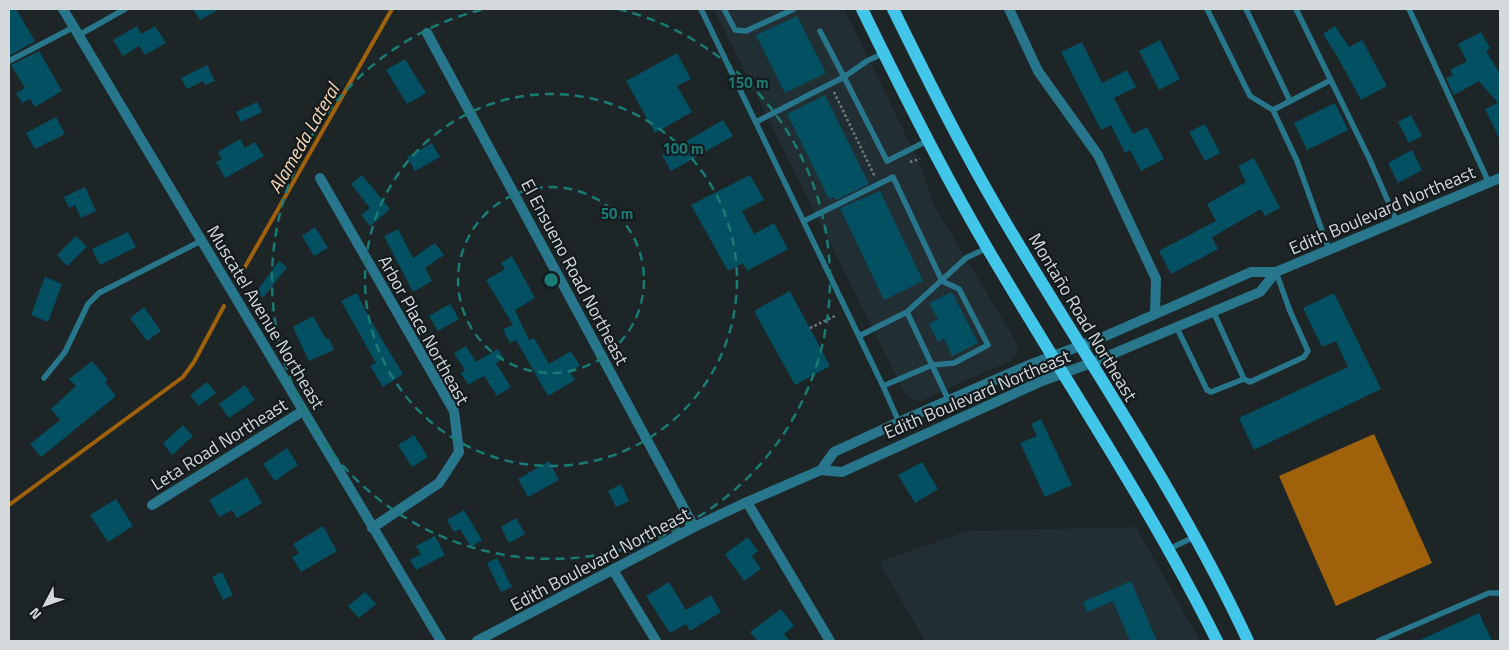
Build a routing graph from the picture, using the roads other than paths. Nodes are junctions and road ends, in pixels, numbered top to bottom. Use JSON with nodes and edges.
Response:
{"nodes":[{"id":1,"x":63,"y":9,"type":"edge"},
{"id":2,"x":125,"y":9,"type":"edge"},
{"id":3,"x":701,"y":9,"type":"edge"},
{"id":4,"x":724,"y":9,"type":"edge"},
{"id":5,"x":794,"y":9,"type":"edge"},
{"id":6,"x":862,"y":9,"type":"edge"},
{"id":7,"x":893,"y":9,"type":"edge"},
{"id":8,"x":1009,"y":9,"type":"edge"},
{"id":9,"x":1207,"y":9,"type":"edge"},
{"id":10,"x":1246,"y":9,"type":"edge"},
{"id":11,"x":1296,"y":9,"type":"edge"},
{"id":12,"x":1409,"y":9,"type":"edge"},
{"id":13,"x":76,"y":31,"type":"junction"},
{"id":14,"x":820,"y":31,"type":"dead end"},
{"id":15,"x":427,"y":33,"type":"dead end"},
{"id":16,"x":884,"y":53,"type":"junction"},
{"id":17,"x":9,"y":61,"type":"edge"},
{"id":18,"x":844,"y":77,"type":"junction"},
{"id":19,"x":1331,"y":80,"type":"junction"},
{"id":20,"x":1290,"y":101,"type":"junction"},
{"id":21,"x":1273,"y":110,"type":"junction"},
{"id":22,"x":756,"y":122,"type":"junction"},
{"id":23,"x":927,"y":141,"type":"junction"},
{"id":24,"x":320,"y":178,"type":"dead end"},
{"id":25,"x":1500,"y":178,"type":"edge"},
{"id":26,"x":1489,"y":183,"type":"junction"},
{"id":27,"x":804,"y":221,"type":"junction"},
{"id":28,"x":1397,"y":222,"type":"junction"},
{"id":29,"x":201,"y":241,"type":"junction"},
{"id":30,"x":987,"y":248,"type":"junction"},
{"id":31,"x":1329,"y":250,"type":"junction"},
{"id":32,"x":1276,"y":272,"type":"junction"},
{"id":33,"x":942,"y":281,"type":"junction"},
{"id":34,"x":1212,"y":311,"type":"junction"},
{"id":35,"x":907,"y":312,"type":"junction"},
{"id":36,"x":1155,"y":314,"type":"junction"},
{"id":37,"x":1176,"y":326,"type":"junction"},
{"id":38,"x":859,"y":336,"type":"junction"},
{"id":39,"x":1081,"y":346,"type":"junction"},
{"id":40,"x":1054,"y":356,"type":"junction"},
{"id":41,"x":1091,"y":363,"type":"junction"},
{"id":42,"x":932,"y":366,"type":"junction"},
{"id":43,"x":1064,"y":374,"type":"junction"},
{"id":44,"x":44,"y":378,"type":"dead end"},
{"id":45,"x":1244,"y":379,"type":"junction"},
{"id":46,"x":883,"y":386,"type":"junction"},
{"id":47,"x":948,"y":399,"type":"junction"},
{"id":48,"x":303,"y":411,"type":"junction"},
{"id":49,"x":899,"y":422,"type":"junction"},
{"id":50,"x":821,"y":470,"type":"junction"},
{"id":51,"x":747,"y":502,"type":"junction"},
{"id":52,"x":152,"y":505,"type":"dead end"},
{"id":53,"x":694,"y":527,"type":"junction"},
{"id":54,"x":372,"y":528,"type":"junction"},
{"id":55,"x":1194,"y":537,"type":"junction"},
{"id":56,"x":1169,"y":550,"type":"junction"},
{"id":57,"x":613,"y":570,"type":"junction"},
{"id":58,"x":1500,"y":592,"type":"edge"},
{"id":59,"x":441,"y":641,"type":"edge"},
{"id":60,"x":477,"y":641,"type":"edge"},
{"id":61,"x":656,"y":641,"type":"edge"},
{"id":62,"x":830,"y":641,"type":"edge"},
{"id":63,"x":1216,"y":641,"type":"edge"},
{"id":64,"x":1248,"y":641,"type":"edge"},
{"id":65,"x":1378,"y":641,"type":"edge"}],
"edges":[{"from":1,"to":13,"type":"street","name":"Muscatel Avenue Northeast"},
{"from":2,"to":13,"type":"lane"},
{"from":3,"to":22,"type":"lane"},
{"from":4,"to":5,"type":"lane"},
{"from":6,"to":16,"type":"main road"},
{"from":7,"to":39,"type":"main road","name":"Montaño Road Northeast"},
{"from":8,"to":36,"type":"street"},
{"from":9,"to":21,"type":"lane"},
{"from":10,"to":20,"type":"lane"},
{"from":11,"to":19,"type":"lane"},
{"from":12,"to":26,"type":"lane"},
{"from":13,"to":17,"type":"lane"},
{"from":13,"to":29,"type":"street","name":"Muscatel Avenue Northeast"},
{"from":14,"to":18,"type":"lane"},
{"from":15,"to":53,"type":"street","name":"El Ensueno Road Northeast"},
{"from":16,"to":18,"type":"lane"},
{"from":16,"to":23,"type":"main road"},
{"from":18,"to":22,"type":"lane"},
{"from":18,"to":23,"type":"lane"},
{"from":19,"to":20,"type":"lane"},
{"from":19,"to":28,"type":"lane"},
{"from":20,"to":21,"type":"lane"},
{"from":21,"to":31,"type":"lane"},
{"from":22,"to":27,"type":"lane"},
{"from":23,"to":30,"type":"main road"},
{"from":24,"to":54,"type":"street","name":"Arbor Place Northeast"},
{"from":25,"to":26,"type":"street","name":"Edith Boulevard Northeast"},
{"from":26,"to":28,"type":"street","name":"Edith Boulevard Northeast"},
{"from":27,"to":33,"type":"lane"},
{"from":27,"to":38,"type":"lane"},
{"from":28,"to":31,"type":"street","name":"Edith Boulevard Northeast"},
{"from":29,"to":44,"type":"lane"},
{"from":29,"to":48,"type":"street","name":"Muscatel Avenue Northeast"},
{"from":30,"to":33,"type":"lane"},
{"from":30,"to":40,"type":"main road"},
{"from":31,"to":32,"type":"street","name":"Edith Boulevard Northeast"},
{"from":32,"to":34,"type":"street","name":"Edith Boulevard Northeast"},
{"from":32,"to":36,"type":"street","name":"Edith Boulevard Northeast"},
{"from":32,"to":45,"type":"lane"},
{"from":33,"to":35,"type":"lane"},
{"from":33,"to":42,"type":"lane"},
{"from":34,"to":37,"type":"street","name":"Edith Boulevard Northeast"},
{"from":34,"to":45,"type":"lane"},
{"from":35,"to":38,"type":"lane"},
{"from":35,"to":42,"type":"lane"},
{"from":36,"to":39,"type":"street","name":"Edith Boulevard Northeast"},
{"from":37,"to":41,"type":"street","name":"Edith Boulevard Northeast"},
{"from":37,"to":45,"type":"lane"},
{"from":38,"to":46,"type":"lane"},
{"from":39,"to":40,"type":"street","name":"Edith Boulevard Northeast"},
{"from":39,"to":41,"type":"main road","name":"Montaño Road Northeast"},
{"from":40,"to":43,"type":"main road"},
{"from":40,"to":47,"type":"street","name":"Edith Boulevard Northeast"},
{"from":41,"to":43,"type":"street","name":"Edith Boulevard Northeast"},
{"from":41,"to":55,"type":"main road","name":"Montaño Road Northeast"},
{"from":42,"to":46,"type":"lane"},
{"from":42,"to":47,"type":"lane"},
{"from":43,"to":50,"type":"street","name":"Edith Boulevard Northeast"},
{"from":43,"to":56,"type":"main road"},
{"from":46,"to":49,"type":"lane"},
{"from":47,"to":49,"type":"street","name":"Edith Boulevard Northeast"},
{"from":48,"to":52,"type":"street","name":"Leta Road Northeast"},
{"from":48,"to":54,"type":"street","name":"Muscatel Avenue Northeast"},
{"from":49,"to":50,"type":"street","name":"Edith Boulevard Northeast"},
{"from":50,"to":51,"type":"street","name":"Edith Boulevard Northeast"},
{"from":51,"to":53,"type":"street","name":"Edith Boulevard Northeast"},
{"from":51,"to":62,"type":"street"},
{"from":53,"to":57,"type":"street","name":"Edith Boulevard Northeast"},
{"from":54,"to":59,"type":"street","name":"Muscatel Avenue Northeast"},
{"from":55,"to":56,"type":"lane"},
{"from":55,"to":64,"type":"main road","name":"Montaño Road Northeast"},
{"from":56,"to":63,"type":"main road"},
{"from":57,"to":60,"type":"street","name":"Edith Boulevard Northeast"},
{"from":57,"to":61,"type":"street"},
{"from":58,"to":65,"type":"lane"}]}
